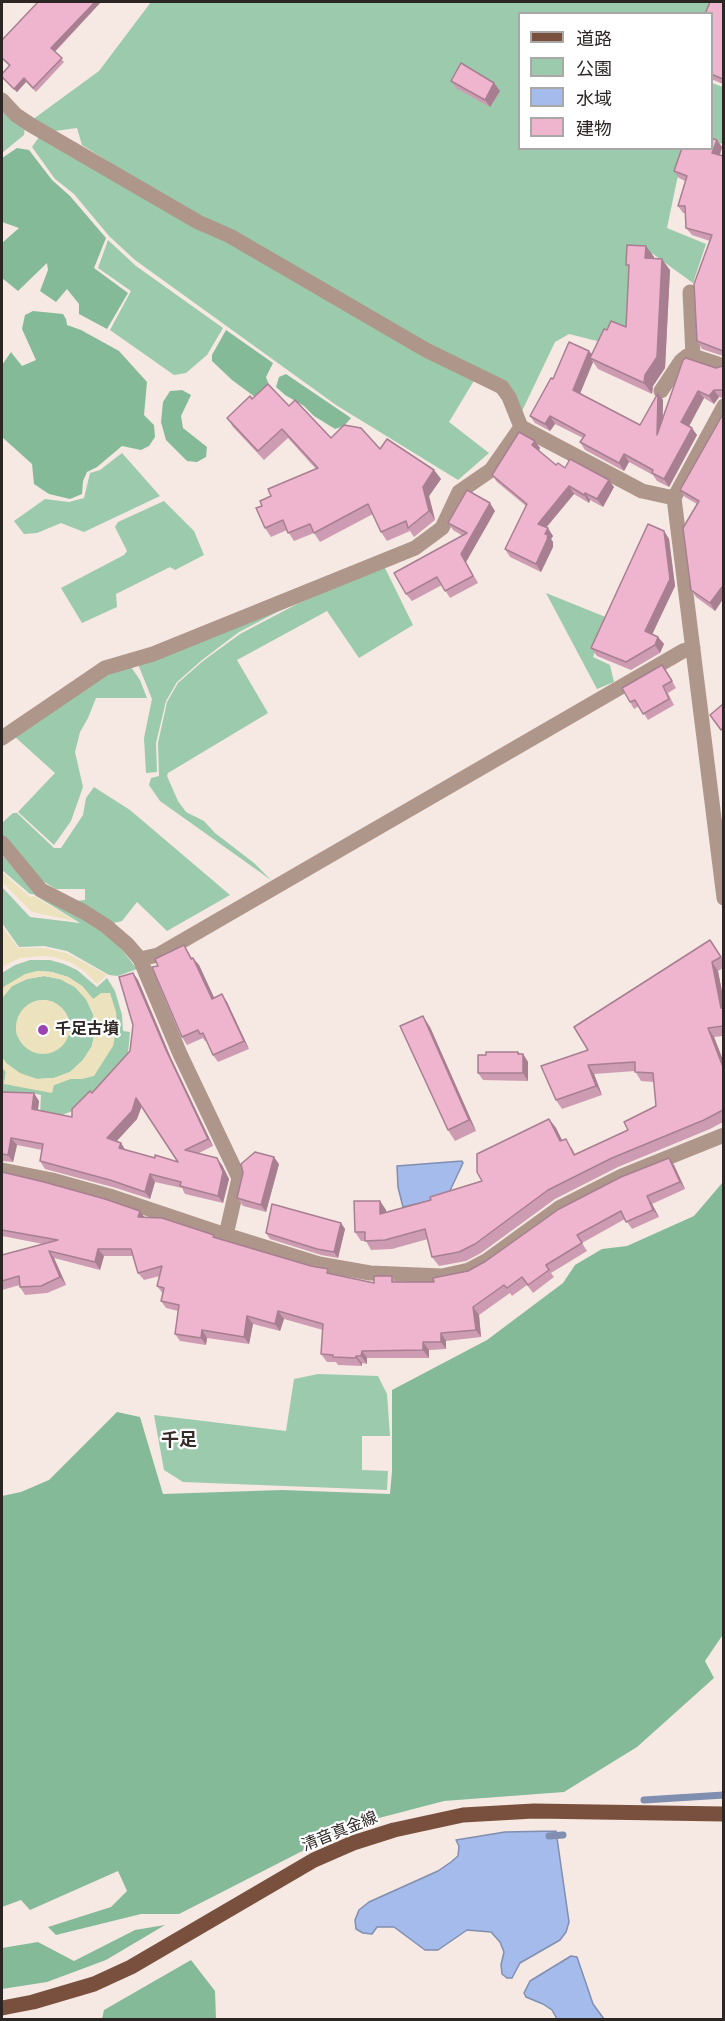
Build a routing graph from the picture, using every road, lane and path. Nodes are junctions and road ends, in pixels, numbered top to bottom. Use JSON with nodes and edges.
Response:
{"nodes":[{"id":1,"x":2,"y":100,"type":"edge"},
{"id":2,"x":690,"y":292,"type":"dead end"},
{"id":3,"x":693,"y":356,"type":"junction"},
{"id":4,"x":723,"y":366,"type":"edge"},
{"id":5,"x":661,"y":391,"type":"dead end"},
{"id":6,"x":723,"y":406,"type":"edge"},
{"id":7,"x":520,"y":427,"type":"junction"},
{"id":8,"x":674,"y":498,"type":"junction"},
{"id":9,"x":693,"y":648,"type":"junction"},
{"id":10,"x":2,"y":738,"type":"edge"},
{"id":11,"x":2,"y":843,"type":"edge"},
{"id":12,"x":723,"y":898,"type":"edge"},
{"id":13,"x":140,"y":958,"type":"junction"},
{"id":14,"x":723,"y":1135,"type":"edge"},
{"id":15,"x":2,"y":1170,"type":"edge"},
{"id":16,"x":226,"y":1235,"type":"junction"},
{"id":17,"x":723,"y":1814,"type":"edge"},
{"id":18,"x":2,"y":2008,"type":"edge"}],
"edges":[{"from":1,"to":7,"type":"street"},
{"from":2,"to":3,"type":"street"},
{"from":3,"to":4,"type":"street"},
{"from":3,"to":5,"type":"street"},
{"from":6,"to":8,"type":"street"},
{"from":7,"to":8,"type":"street"},
{"from":7,"to":10,"type":"street"},
{"from":8,"to":9,"type":"street"},
{"from":9,"to":12,"type":"street"},
{"from":9,"to":13,"type":"street"},
{"from":11,"to":13,"type":"street"},
{"from":13,"to":16,"type":"street"},
{"from":14,"to":16,"type":"street"},
{"from":15,"to":16,"type":"street"},
{"from":17,"to":18,"type":"main road","name":"清音真金線"}]}
